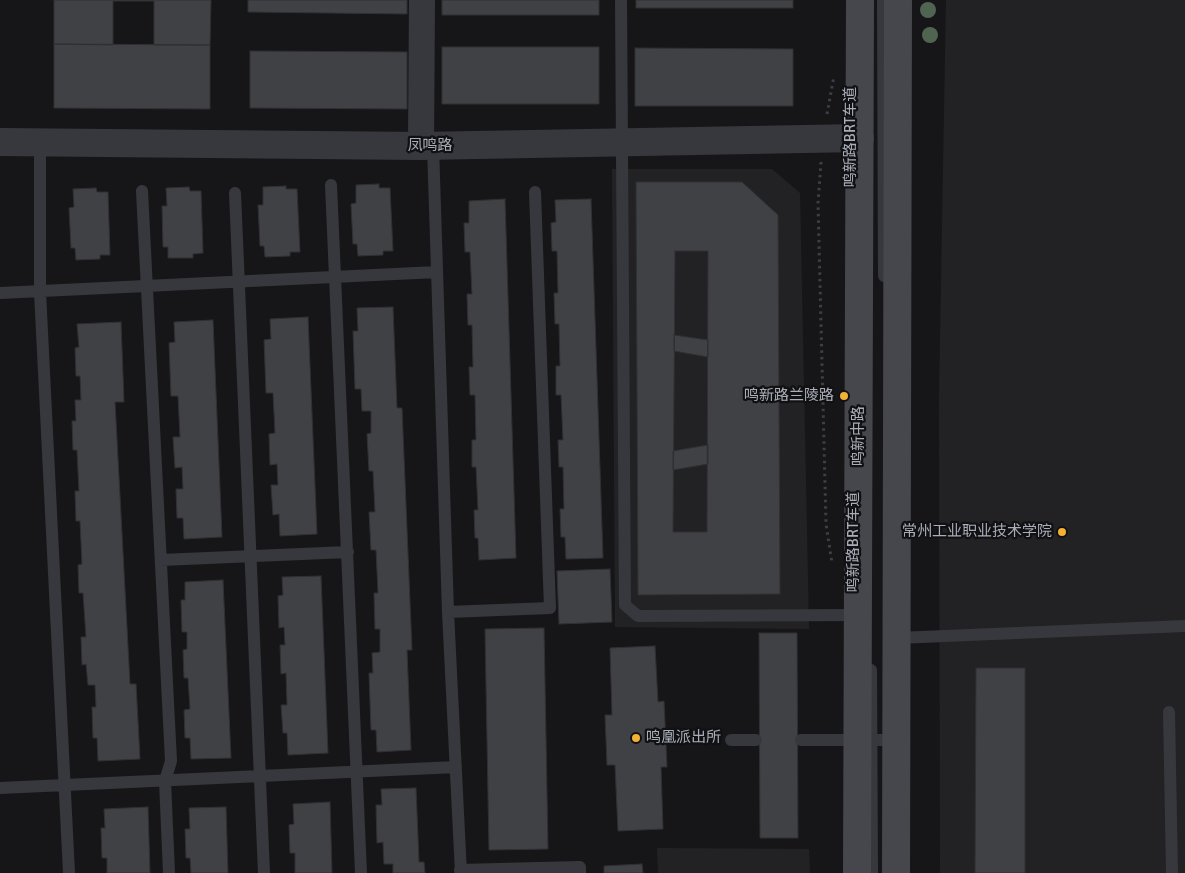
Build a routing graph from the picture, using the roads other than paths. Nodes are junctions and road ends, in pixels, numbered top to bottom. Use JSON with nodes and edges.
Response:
{"nodes":[{"id":1,"x":422,"y":0,"type":"edge"},
{"id":2,"x":620,"y":0,"type":"edge"},
{"id":3,"x":860,"y":0,"type":"edge"},
{"id":4,"x":867,"y":0,"type":"edge"},
{"id":5,"x":883,"y":0,"type":"edge"},
{"id":6,"x":898,"y":0,"type":"edge"},
{"id":7,"x":860,"y":138,"type":"junction"},
{"id":8,"x":0,"y":142,"type":"edge"},
{"id":9,"x":40,"y":142,"type":"junction"},
{"id":10,"x":620,"y":143,"type":"junction"},
{"id":11,"x":427,"y":146,"type":"junction"},
{"id":12,"x":332,"y":185,"type":"dead end"},
{"id":13,"x":142,"y":192,"type":"dead end"},
{"id":14,"x":535,"y":192,"type":"dead end"},
{"id":15,"x":235,"y":193,"type":"dead end"},
{"id":16,"x":437,"y":272,"type":"junction"},
{"id":17,"x":335,"y":277,"type":"junction"},
{"id":18,"x":239,"y":282,"type":"junction"},
{"id":19,"x":147,"y":286,"type":"junction"},
{"id":20,"x":884,"y":288,"type":"dead end"},
{"id":21,"x":40,"y":292,"type":"junction"},
{"id":22,"x":0,"y":294,"type":"edge"},
{"id":23,"x":884,"y":435,"type":"dead end"},
{"id":24,"x":348,"y":552,"type":"junction"},
{"id":25,"x":250,"y":556,"type":"junction"},
{"id":26,"x":160,"y":560,"type":"junction"},
{"id":27,"x":448,"y":612,"type":"junction"},
{"id":28,"x":864,"y":618,"type":"junction"},
{"id":29,"x":1185,"y":626,"type":"edge"},
{"id":30,"x":897,"y":638,"type":"junction"},
{"id":31,"x":871,"y":661,"type":"dead end"},
{"id":32,"x":1169,"y":712,"type":"dead end"},
{"id":33,"x":731,"y":740,"type":"dead end"},
{"id":34,"x":756,"y":740,"type":"dead end"},
{"id":35,"x":801,"y":740,"type":"dead end"},
{"id":36,"x":878,"y":740,"type":"junction"},
{"id":37,"x":456,"y":767,"type":"junction"},
{"id":38,"x":357,"y":771,"type":"junction"},
{"id":39,"x":260,"y":776,"type":"junction"},
{"id":40,"x":165,"y":781,"type":"junction"},
{"id":41,"x":65,"y":785,"type":"junction"},
{"id":42,"x":0,"y":788,"type":"edge"},
{"id":43,"x":460,"y":871,"type":"edge"},
{"id":44,"x":69,"y":873,"type":"edge"},
{"id":45,"x":169,"y":873,"type":"edge"},
{"id":46,"x":264,"y":873,"type":"edge"},
{"id":47,"x":361,"y":873,"type":"edge"},
{"id":48,"x":580,"y":873,"type":"edge"},
{"id":49,"x":857,"y":873,"type":"edge"},
{"id":50,"x":872,"y":873,"type":"edge"},
{"id":51,"x":885,"y":873,"type":"edge"},
{"id":52,"x":896,"y":873,"type":"edge"},
{"id":53,"x":1172,"y":873,"type":"edge"}],
"edges":[{"from":1,"to":11,"type":"street"},
{"from":2,"to":10,"type":"lane"},
{"from":3,"to":7,"type":"main road","name":"鸣新中路"},
{"from":4,"to":28,"type":"lane","name":"鸣新路BRT车道"},
{"from":5,"to":20,"type":"lane"},
{"from":6,"to":30,"type":"main road","name":"鸣新中路"},
{"from":7,"to":10,"type":"street","name":"凤鸣路"},
{"from":7,"to":28,"type":"main road","name":"鸣新中路"},
{"from":8,"to":9,"type":"street","name":"凤鸣路"},
{"from":9,"to":11,"type":"street","name":"凤鸣路"},
{"from":9,"to":21,"type":"lane"},
{"from":10,"to":11,"type":"street","name":"凤鸣路"},
{"from":10,"to":28,"type":"lane"},
{"from":11,"to":16,"type":"lane"},
{"from":12,"to":17,"type":"lane"},
{"from":13,"to":19,"type":"lane"},
{"from":14,"to":27,"type":"lane"},
{"from":15,"to":18,"type":"lane"},
{"from":16,"to":17,"type":"lane"},
{"from":16,"to":27,"type":"lane"},
{"from":17,"to":18,"type":"lane"},
{"from":17,"to":24,"type":"lane"},
{"from":18,"to":19,"type":"lane"},
{"from":18,"to":25,"type":"lane"},
{"from":19,"to":21,"type":"lane"},
{"from":19,"to":26,"type":"lane"},
{"from":21,"to":22,"type":"lane"},
{"from":21,"to":41,"type":"lane"},
{"from":23,"to":36,"type":"lane","name":"鸣新路BRT车道"},
{"from":24,"to":25,"type":"lane"},
{"from":24,"to":38,"type":"lane"},
{"from":25,"to":26,"type":"lane"},
{"from":25,"to":39,"type":"lane"},
{"from":26,"to":40,"type":"lane"},
{"from":27,"to":37,"type":"lane"},
{"from":28,"to":36,"type":"main road","name":"鸣新中路"},
{"from":29,"to":30,"type":"lane"},
{"from":30,"to":36,"type":"main road","name":"鸣新中路"},
{"from":31,"to":36,"type":"lane","name":"鸣新路BRT车道"},
{"from":32,"to":53,"type":"lane"},
{"from":33,"to":34,"type":"lane"},
{"from":35,"to":36,"type":"lane"},
{"from":36,"to":49,"type":"main road","name":"鸣新中路"},
{"from":36,"to":50,"type":"lane","name":"鸣新路BRT车道"},
{"from":36,"to":51,"type":"lane","name":"鸣新路BRT车道"},
{"from":36,"to":52,"type":"main road","name":"鸣新中路"},
{"from":37,"to":38,"type":"lane"},
{"from":37,"to":43,"type":"lane"},
{"from":38,"to":39,"type":"lane"},
{"from":38,"to":47,"type":"lane"},
{"from":39,"to":40,"type":"lane"},
{"from":39,"to":46,"type":"lane"},
{"from":40,"to":41,"type":"lane"},
{"from":40,"to":45,"type":"lane"},
{"from":41,"to":42,"type":"lane"},
{"from":41,"to":44,"type":"lane"},
{"from":43,"to":48,"type":"lane"}]}
